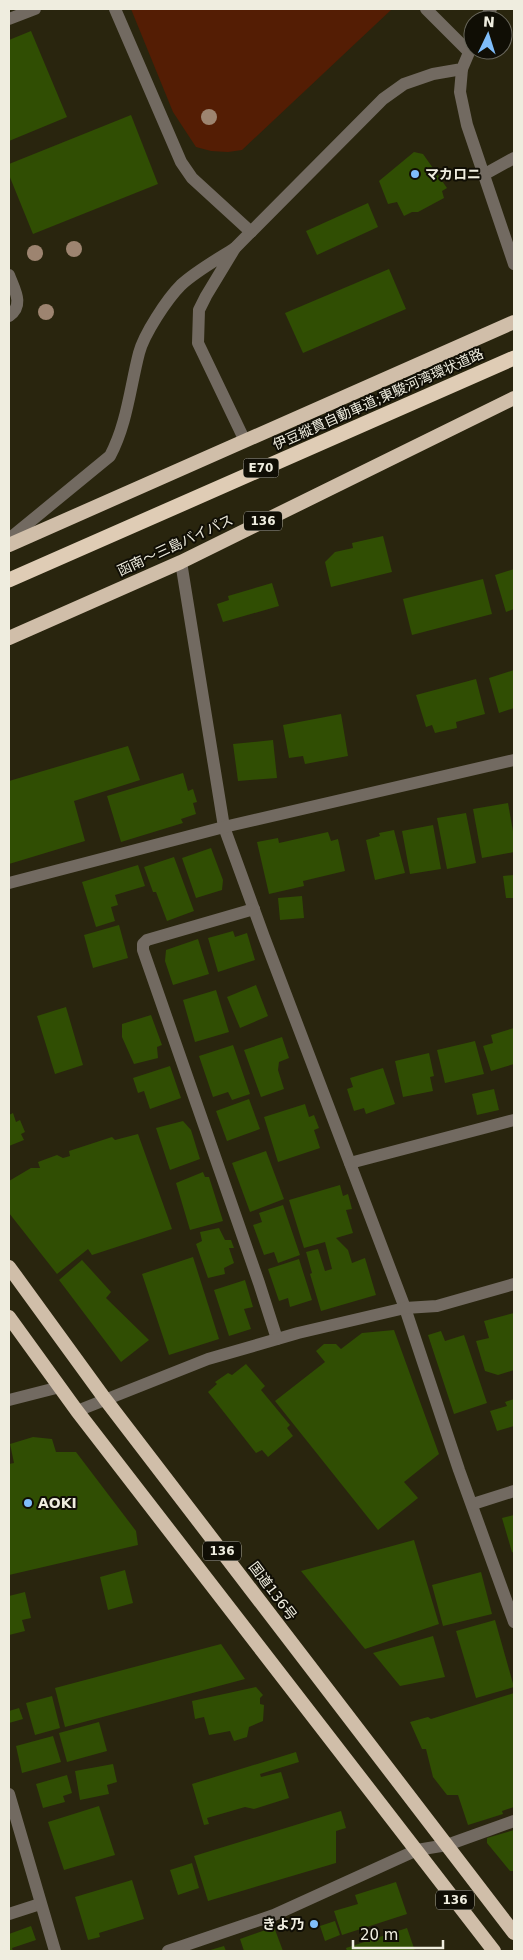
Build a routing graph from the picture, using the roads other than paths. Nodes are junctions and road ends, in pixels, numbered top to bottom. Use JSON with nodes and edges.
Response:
{"nodes":[{"id":1,"x":35,"y":9,"type":"edge"},
{"id":2,"x":115,"y":9,"type":"edge"},
{"id":3,"x":426,"y":9,"type":"edge"},
{"id":4,"x":9,"y":19,"type":"edge"},
{"id":5,"x":463,"y":41,"type":"edge"},
{"id":6,"x":466,"y":60,"type":"edge"},
{"id":7,"x":462,"y":69,"type":"junction"},
{"id":8,"x":514,"y":158,"type":"edge"},
{"id":9,"x":485,"y":174,"type":"junction"},
{"id":10,"x":251,"y":232,"type":"junction"},
{"id":11,"x":235,"y":248,"type":"junction"},
{"id":12,"x":514,"y":264,"type":"edge"},
{"id":13,"x":9,"y":275,"type":"edge"},
{"id":14,"x":9,"y":316,"type":"edge"},
{"id":15,"x":514,"y":322,"type":"edge"},
{"id":16,"x":514,"y":358,"type":"edge"},
{"id":17,"x":514,"y":398,"type":"edge"},
{"id":18,"x":245,"y":441,"type":"junction"},
{"id":19,"x":9,"y":539,"type":"edge"},
{"id":20,"x":9,"y":545,"type":"edge"},
{"id":21,"x":181,"y":562,"type":"junction"},
{"id":22,"x":9,"y":580,"type":"edge"},
{"id":23,"x":9,"y":638,"type":"edge"},
{"id":24,"x":514,"y":760,"type":"edge"},
{"id":25,"x":224,"y":827,"type":"junction"},
{"id":26,"x":9,"y":883,"type":"edge"},
{"id":27,"x":254,"y":909,"type":"junction"},
{"id":28,"x":514,"y":1120,"type":"edge"},
{"id":29,"x":350,"y":1163,"type":"junction"},
{"id":30,"x":9,"y":1266,"type":"edge"},
{"id":31,"x":514,"y":1284,"type":"edge"},
{"id":32,"x":405,"y":1308,"type":"junction"},
{"id":33,"x":9,"y":1317,"type":"edge"},
{"id":34,"x":277,"y":1339,"type":"junction"},
{"id":35,"x":60,"y":1387,"type":"junction"},
{"id":36,"x":105,"y":1399,"type":"junction"},
{"id":37,"x":9,"y":1400,"type":"edge"},
{"id":38,"x":77,"y":1411,"type":"junction"},
{"id":39,"x":514,"y":1491,"type":"edge"},
{"id":40,"x":472,"y":1504,"type":"junction"},
{"id":41,"x":510,"y":1600,"type":"edge"},
{"id":42,"x":514,"y":1622,"type":"edge"},
{"id":43,"x":9,"y":1794,"type":"edge"},
{"id":44,"x":514,"y":1821,"type":"edge"},
{"id":45,"x":447,"y":1845,"type":"junction"},
{"id":46,"x":417,"y":1850,"type":"junction"},
{"id":47,"x":40,"y":1904,"type":"junction"},
{"id":48,"x":9,"y":1914,"type":"edge"},
{"id":49,"x":514,"y":1934,"type":"edge"},
{"id":50,"x":55,"y":1951,"type":"edge"},
{"id":51,"x":168,"y":1951,"type":"edge"},
{"id":52,"x":494,"y":1951,"type":"edge"}],
"edges":[{"from":1,"to":4,"type":"street"},
{"from":2,"to":10,"type":"street"},
{"from":3,"to":5,"type":"street"},
{"from":6,"to":7,"type":"street"},
{"from":7,"to":9,"type":"street"},
{"from":7,"to":10,"type":"street"},
{"from":8,"to":9,"type":"street"},
{"from":9,"to":12,"type":"street"},
{"from":10,"to":11,"type":"street"},
{"from":11,"to":18,"type":"street"},
{"from":11,"to":19,"type":"street"},
{"from":13,"to":14,"type":"street"},
{"from":15,"to":18,"type":"highway"},
{"from":16,"to":22,"type":"highway","name":"伊豆縦貫自動車道;東駿河湾環状道路","number":"E70"},
{"from":17,"to":21,"type":"highway","name":"函南～三島バイパス","number":"136"},
{"from":18,"to":20,"type":"highway"},
{"from":21,"to":23,"type":"highway","name":"函南～三島バイパス","number":"136"},
{"from":21,"to":25,"type":"street"},
{"from":24,"to":25,"type":"street"},
{"from":25,"to":26,"type":"street"},
{"from":25,"to":27,"type":"street"},
{"from":27,"to":29,"type":"street"},
{"from":27,"to":34,"type":"street"},
{"from":28,"to":29,"type":"street"},
{"from":29,"to":32,"type":"street"},
{"from":30,"to":36,"type":"highway","name":"国道136号","number":"136"},
{"from":31,"to":32,"type":"street"},
{"from":32,"to":34,"type":"street"},
{"from":32,"to":40,"type":"street"},
{"from":33,"to":35,"type":"highway","number":"136"},
{"from":34,"to":36,"type":"street"},
{"from":35,"to":37,"type":"street"},
{"from":35,"to":38,"type":"highway","number":"136"},
{"from":36,"to":38,"type":"street"},
{"from":36,"to":45,"type":"highway","name":"国道136号","number":"136"},
{"from":38,"to":46,"type":"highway","number":"136"},
{"from":39,"to":40,"type":"street"},
{"from":40,"to":41,"type":"street"},
{"from":41,"to":42,"type":"street"},
{"from":43,"to":47,"type":"street"},
{"from":44,"to":45,"type":"street"},
{"from":45,"to":46,"type":"street"},
{"from":45,"to":49,"type":"highway","name":"国道136号","number":"136"},
{"from":46,"to":51,"type":"street"},
{"from":46,"to":52,"type":"highway","number":"136"},
{"from":47,"to":48,"type":"street"},
{"from":47,"to":50,"type":"street"}]}
